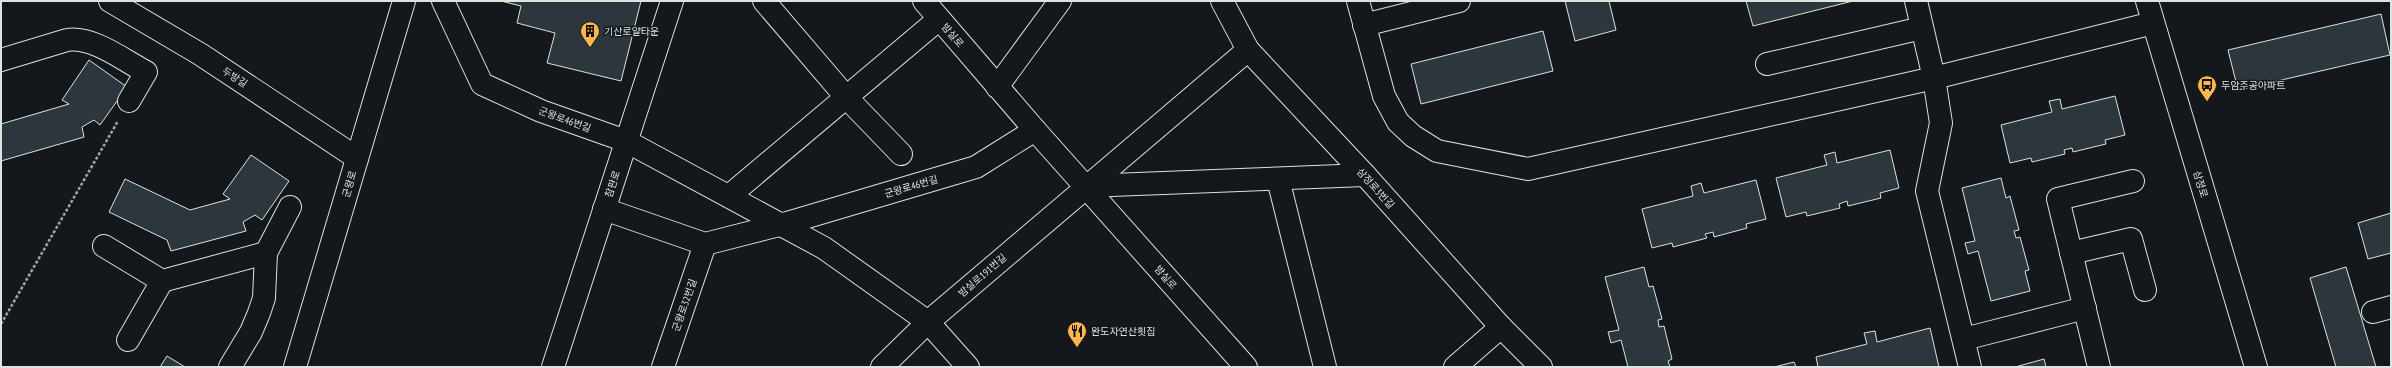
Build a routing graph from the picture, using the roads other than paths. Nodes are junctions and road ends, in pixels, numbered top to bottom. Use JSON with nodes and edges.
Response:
{"nodes":[{"id":1,"x":110,"y":1,"type":"edge"},
{"id":2,"x":404,"y":1,"type":"edge"},
{"id":3,"x":443,"y":1,"type":"edge"},
{"id":4,"x":672,"y":1,"type":"edge"},
{"id":5,"x":764,"y":1,"type":"edge"},
{"id":6,"x":924,"y":1,"type":"edge"},
{"id":7,"x":1060,"y":1,"type":"edge"},
{"id":8,"x":1222,"y":1,"type":"edge"},
{"id":9,"x":1358,"y":1,"type":"edge"},
{"id":10,"x":1459,"y":1,"type":"edge"},
{"id":11,"x":1916,"y":1,"type":"edge"},
{"id":12,"x":2147,"y":1,"type":"edge"},
{"id":13,"x":939,"y":19,"type":"junction"},
{"id":14,"x":2153,"y":23,"type":"junction"},
{"id":15,"x":1364,"y":25,"type":"junction"},
{"id":16,"x":1922,"y":28,"type":"junction"},
{"id":17,"x":1248,"y":50,"type":"junction"},
{"id":18,"x":1,"y":60,"type":"edge"},
{"id":19,"x":1767,"y":64,"type":"dead end"},
{"id":20,"x":1934,"y":78,"type":"junction"},
{"id":21,"x":997,"y":87,"type":"junction"},
{"id":22,"x":846,"y":97,"type":"junction"},
{"id":23,"x":130,"y":101,"type":"road end"},
{"id":24,"x":1035,"y":130,"type":"junction"},
{"id":25,"x":626,"y":141,"type":"junction"},
{"id":26,"x":901,"y":154,"type":"dead end"},
{"id":27,"x":357,"y":158,"type":"junction"},
{"id":28,"x":1365,"y":175,"type":"junction"},
{"id":29,"x":1278,"y":178,"type":"junction"},
{"id":30,"x":2133,"y":181,"type":"dead end"},
{"id":31,"x":1086,"y":186,"type":"junction"},
{"id":32,"x":729,"y":196,"type":"junction"},
{"id":33,"x":290,"y":207,"type":"dead end"},
{"id":34,"x":604,"y":209,"type":"junction"},
{"id":35,"x":780,"y":224,"type":"junction"},
{"id":36,"x":705,"y":244,"type":"junction"},
{"id":37,"x":104,"y":246,"type":"dead end"},
{"id":38,"x":266,"y":253,"type":"junction"},
{"id":39,"x":2071,"y":253,"type":"junction"},
{"id":40,"x":162,"y":281,"type":"junction"},
{"id":41,"x":2145,"y":290,"type":"dead end"},
{"id":42,"x":2084,"y":308,"type":"junction"},
{"id":43,"x":928,"y":322,"type":"junction"},
{"id":44,"x":1501,"y":327,"type":"junction"},
{"id":45,"x":1964,"y":339,"type":"junction"},
{"id":46,"x":128,"y":340,"type":"dead end"},
{"id":47,"x":230,"y":367,"type":"edge"},
{"id":48,"x":295,"y":367,"type":"edge"},
{"id":49,"x":553,"y":367,"type":"edge"},
{"id":50,"x":663,"y":367,"type":"edge"},
{"id":51,"x":882,"y":367,"type":"edge"},
{"id":52,"x":968,"y":367,"type":"edge"},
{"id":53,"x":1246,"y":367,"type":"edge"},
{"id":54,"x":1325,"y":367,"type":"edge"},
{"id":55,"x":1455,"y":367,"type":"edge"},
{"id":56,"x":1541,"y":367,"type":"edge"},
{"id":57,"x":1970,"y":367,"type":"edge"},
{"id":58,"x":2099,"y":367,"type":"edge"},
{"id":59,"x":2256,"y":367,"type":"edge"}],
"edges":[{"from":1,"to":27,"type":"street","name":"두방길"},
{"from":2,"to":27,"type":"street","name":"군왕로"},
{"from":3,"to":25,"type":"street","name":"군왕로46번길"},
{"from":4,"to":25,"type":"street","name":"참판로"},
{"from":5,"to":22,"type":"street"},
{"from":6,"to":13,"type":"street","name":"밤실로"},
{"from":7,"to":21,"type":"street"},
{"from":8,"to":17,"type":"street","name":"삼정로3번길"},
{"from":9,"to":15,"type":"street"},
{"from":10,"to":15,"type":"street"},
{"from":11,"to":16,"type":"street"},
{"from":12,"to":14,"type":"street","name":"삼정로"},
{"from":13,"to":21,"type":"street","name":"밤실로"},
{"from":13,"to":22,"type":"street"},
{"from":14,"to":20,"type":"street"},
{"from":14,"to":59,"type":"street","name":"삼정로"},
{"from":15,"to":20,"type":"street"},
{"from":16,"to":19,"type":"street"},
{"from":16,"to":20,"type":"street"},
{"from":17,"to":28,"type":"street","name":"삼정로3번길"},
{"from":17,"to":31,"type":"street"},
{"from":18,"to":23,"type":"street"},
{"from":20,"to":45,"type":"street"},
{"from":21,"to":24,"type":"street","name":"밤실로"},
{"from":22,"to":26,"type":"street"},
{"from":22,"to":32,"type":"street"},
{"from":24,"to":31,"type":"street","name":"밤실로"},
{"from":24,"to":35,"type":"street","name":"군왕로46번길"},
{"from":25,"to":32,"type":"street","name":"군왕로46번길"},
{"from":25,"to":34,"type":"street","name":"참판로"},
{"from":27,"to":48,"type":"street","name":"군왕로"},
{"from":28,"to":29,"type":"street"},
{"from":28,"to":44,"type":"street","name":"삼정로3번길"},
{"from":29,"to":31,"type":"street"},
{"from":29,"to":54,"type":"street"},
{"from":30,"to":39,"type":"street"},
{"from":31,"to":43,"type":"street","name":"밤실로191번길"},
{"from":31,"to":53,"type":"street","name":"밤실로"},
{"from":32,"to":35,"type":"street","name":"군왕로46번길"},
{"from":33,"to":38,"type":"street"},
{"from":34,"to":36,"type":"street"},
{"from":34,"to":49,"type":"street","name":"참판로"},
{"from":35,"to":36,"type":"street"},
{"from":35,"to":43,"type":"street","name":"군왕로46번길"},
{"from":36,"to":50,"type":"street","name":"군왕로32번길"},
{"from":37,"to":40,"type":"street"},
{"from":38,"to":40,"type":"street"},
{"from":38,"to":47,"type":"street"},
{"from":39,"to":41,"type":"street"},
{"from":39,"to":42,"type":"street"},
{"from":40,"to":46,"type":"street"},
{"from":42,"to":45,"type":"street"},
{"from":42,"to":58,"type":"street"},
{"from":43,"to":51,"type":"street","name":"밤실로191번길"},
{"from":43,"to":52,"type":"street","name":"군왕로46번길"},
{"from":44,"to":55,"type":"street"},
{"from":44,"to":56,"type":"street","name":"삼정로3번길"},
{"from":45,"to":57,"type":"street"}]}
